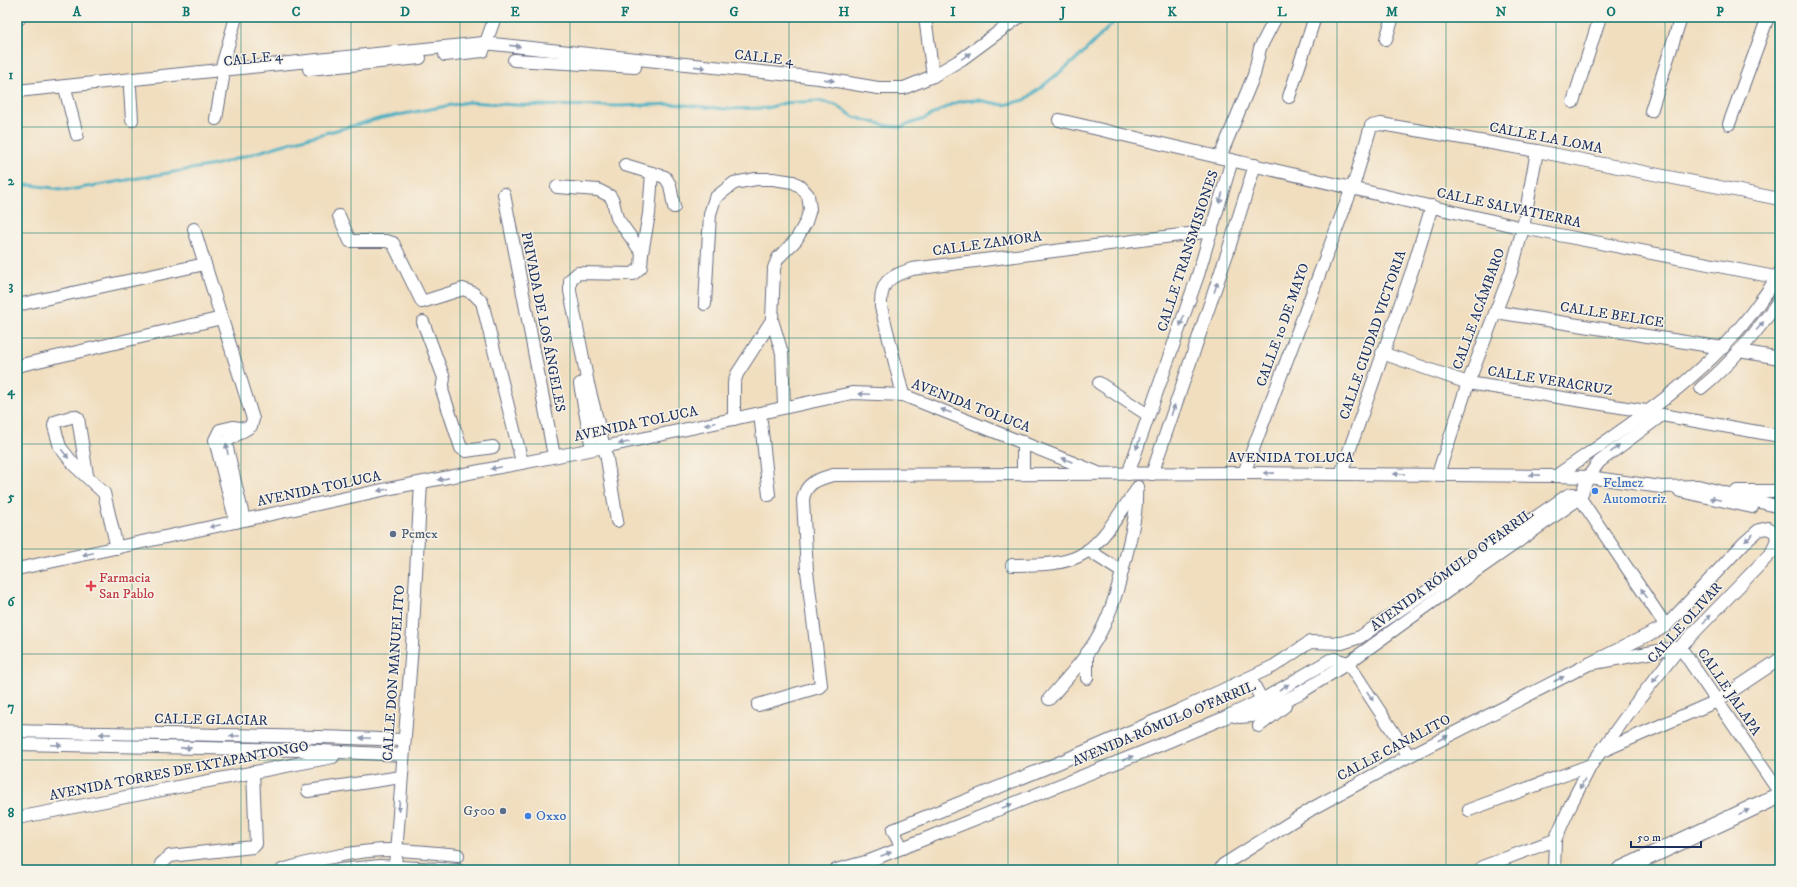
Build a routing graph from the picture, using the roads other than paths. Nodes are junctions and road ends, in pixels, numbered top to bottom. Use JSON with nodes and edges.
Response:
{"nodes":[{"id":1,"x":236,"y":17,"type":"edge"},
{"id":2,"x":495,"y":17,"type":"edge"},
{"id":3,"x":925,"y":17,"type":"edge"},
{"id":4,"x":1019,"y":17,"type":"edge"},
{"id":5,"x":1276,"y":17,"type":"edge"},
{"id":6,"x":1315,"y":17,"type":"edge"},
{"id":7,"x":1393,"y":17,"type":"edge"},
{"id":8,"x":1600,"y":17,"type":"edge"},
{"id":9,"x":1681,"y":17,"type":"edge"},
{"id":10,"x":1768,"y":17,"type":"edge"},
{"id":11,"x":1386,"y":39,"type":"dead end"},
{"id":12,"x":487,"y":43,"type":"junction"},
{"id":13,"x":514,"y":60,"type":"dead end"},
{"id":14,"x":678,"y":65,"type":"junction"},
{"id":15,"x":222,"y":74,"type":"junction"},
{"id":16,"x":933,"y":76,"type":"junction"},
{"id":17,"x":130,"y":88,"type":"junction"},
{"id":18,"x":17,"y":91,"type":"edge"},
{"id":19,"x":66,"y":92,"type":"junction"},
{"id":20,"x":17,"y":96,"type":"edge"},
{"id":21,"x":1289,"y":98,"type":"dead end"},
{"id":22,"x":1573,"y":102,"type":"dead end"},
{"id":23,"x":1651,"y":111,"type":"dead end"},
{"id":24,"x":216,"y":119,"type":"dead end"},
{"id":25,"x":132,"y":120,"type":"dead end"},
{"id":26,"x":1059,"y":120,"type":"dead end"},
{"id":27,"x":1729,"y":124,"type":"dead end"},
{"id":28,"x":77,"y":135,"type":"dead end"},
{"id":29,"x":1538,"y":151,"type":"junction"},
{"id":30,"x":1220,"y":157,"type":"junction"},
{"id":31,"x":1232,"y":160,"type":"junction"},
{"id":32,"x":625,"y":165,"type":"dead end"},
{"id":33,"x":1255,"y":165,"type":"junction"},
{"id":34,"x":652,"y":173,"type":"junction"},
{"id":35,"x":557,"y":187,"type":"dead end"},
{"id":36,"x":1350,"y":189,"type":"junction"},
{"id":37,"x":504,"y":194,"type":"dead end"},
{"id":38,"x":1780,"y":199,"type":"edge"},
{"id":39,"x":1432,"y":206,"type":"junction"},
{"id":40,"x":674,"y":207,"type":"dead end"},
{"id":41,"x":339,"y":216,"type":"dead end"},
{"id":42,"x":1523,"y":228,"type":"junction"},
{"id":43,"x":194,"y":229,"type":"dead end"},
{"id":44,"x":1212,"y":231,"type":"junction"},
{"id":45,"x":642,"y":253,"type":"junction"},
{"id":46,"x":205,"y":264,"type":"junction"},
{"id":47,"x":1779,"y":276,"type":"edge"},
{"id":48,"x":1780,"y":299,"type":"edge"},
{"id":49,"x":705,"y":304,"type":"dead end"},
{"id":50,"x":17,"y":305,"type":"edge"},
{"id":51,"x":1496,"y":312,"type":"junction"},
{"id":52,"x":567,"y":316,"type":"dead end"},
{"id":53,"x":222,"y":318,"type":"junction"},
{"id":54,"x":772,"y":320,"type":"junction"},
{"id":55,"x":422,"y":322,"type":"dead end"},
{"id":56,"x":1723,"y":348,"type":"junction"},
{"id":57,"x":1739,"y":351,"type":"junction"},
{"id":58,"x":1382,"y":353,"type":"junction"},
{"id":59,"x":1780,"y":358,"type":"edge"},
{"id":60,"x":17,"y":366,"type":"edge"},
{"id":61,"x":1099,"y":383,"type":"dead end"},
{"id":62,"x":1468,"y":384,"type":"junction"},
{"id":63,"x":1701,"y":388,"type":"dead end"},
{"id":64,"x":903,"y":395,"type":"junction"},
{"id":65,"x":784,"y":407,"type":"junction"},
{"id":66,"x":1646,"y":411,"type":"junction"},
{"id":67,"x":760,"y":413,"type":"junction"},
{"id":68,"x":1148,"y":415,"type":"junction"},
{"id":69,"x":734,"y":419,"type":"junction"},
{"id":70,"x":1780,"y":436,"type":"edge"},
{"id":71,"x":1023,"y":442,"type":"junction"},
{"id":72,"x":493,"y":447,"type":"dead end"},
{"id":73,"x":598,"y":448,"type":"junction"},
{"id":74,"x":554,"y":456,"type":"junction"},
{"id":75,"x":522,"y":462,"type":"junction"},
{"id":76,"x":1244,"y":473,"type":"junction"},
{"id":77,"x":1023,"y":474,"type":"junction"},
{"id":78,"x":1128,"y":474,"type":"junction"},
{"id":79,"x":1147,"y":474,"type":"junction"},
{"id":80,"x":1341,"y":474,"type":"junction"},
{"id":81,"x":1438,"y":474,"type":"junction"},
{"id":82,"x":1103,"y":475,"type":"junction"},
{"id":83,"x":87,"y":476,"type":"dead end"},
{"id":84,"x":1556,"y":476,"type":"junction"},
{"id":85,"x":1588,"y":477,"type":"junction"},
{"id":86,"x":421,"y":483,"type":"junction"},
{"id":87,"x":1661,"y":487,"type":"junction"},
{"id":88,"x":1780,"y":489,"type":"edge"},
{"id":89,"x":1136,"y":491,"type":"junction"},
{"id":90,"x":1721,"y":491,"type":"junction"},
{"id":91,"x":769,"y":495,"type":"dead end"},
{"id":92,"x":1580,"y":498,"type":"junction"},
{"id":93,"x":1780,"y":507,"type":"edge"},
{"id":94,"x":1780,"y":514,"type":"edge"},
{"id":95,"x":240,"y":521,"type":"junction"},
{"id":96,"x":617,"y":521,"type":"dead end"},
{"id":97,"x":117,"y":548,"type":"junction"},
{"id":98,"x":1088,"y":550,"type":"junction"},
{"id":99,"x":1012,"y":565,"type":"dead end"},
{"id":100,"x":17,"y":569,"type":"edge"},
{"id":101,"x":1122,"y":572,"type":"junction"},
{"id":102,"x":1666,"y":626,"type":"junction"},
{"id":103,"x":1680,"y":647,"type":"junction"},
{"id":104,"x":1087,"y":653,"type":"junction"},
{"id":105,"x":1780,"y":659,"type":"edge"},
{"id":106,"x":1348,"y":663,"type":"junction"},
{"id":107,"x":1589,"y":664,"type":"junction"},
{"id":108,"x":1087,"y":678,"type":"dead end"},
{"id":109,"x":1250,"y":678,"type":"junction"},
{"id":110,"x":1300,"y":693,"type":"junction"},
{"id":111,"x":1049,"y":699,"type":"dead end"},
{"id":112,"x":1262,"y":700,"type":"junction"},
{"id":113,"x":1716,"y":701,"type":"junction"},
{"id":114,"x":758,"y":705,"type":"dead end"},
{"id":115,"x":1230,"y":715,"type":"junction"},
{"id":116,"x":1259,"y":726,"type":"dead end"},
{"id":117,"x":17,"y":731,"type":"edge"},
{"id":118,"x":404,"y":740,"type":"junction"},
{"id":119,"x":17,"y":744,"type":"edge"},
{"id":120,"x":1601,"y":752,"type":"junction"},
{"id":121,"x":346,"y":753,"type":"junction"},
{"id":122,"x":403,"y":755,"type":"junction"},
{"id":123,"x":1409,"y":756,"type":"junction"},
{"id":124,"x":1591,"y":765,"type":"junction"},
{"id":125,"x":253,"y":772,"type":"junction"},
{"id":126,"x":402,"y":777,"type":"junction"},
{"id":127,"x":308,"y":790,"type":"dead end"},
{"id":128,"x":1780,"y":794,"type":"edge"},
{"id":129,"x":1469,"y":810,"type":"dead end"},
{"id":130,"x":17,"y":818,"type":"edge"},
{"id":131,"x":1555,"y":840,"type":"junction"},
{"id":132,"x":902,"y":848,"type":"junction"},
{"id":133,"x":396,"y":850,"type":"junction"},
{"id":134,"x":458,"y":855,"type":"dead end"},
{"id":135,"x":395,"y":866,"type":"junction"},
{"id":136,"x":1482,"y":867,"type":"dead end"},
{"id":137,"x":162,"y":870,"type":"edge"},
{"id":138,"x":282,"y":870,"type":"edge"},
{"id":139,"x":339,"y":870,"type":"edge"},
{"id":140,"x":458,"y":870,"type":"edge"},
{"id":141,"x":836,"y":870,"type":"edge"},
{"id":142,"x":1220,"y":870,"type":"edge"},
{"id":143,"x":1554,"y":870,"type":"edge"},
{"id":144,"x":1620,"y":870,"type":"edge"}],
"edges":[{"from":1,"to":15,"type":"street"},
{"from":2,"to":12,"type":"street"},
{"from":3,"to":16,"type":"street"},
{"from":16,"to":4,"type":"street","name":"CALLE 4","one_way":true},
{"from":5,"to":30,"type":"street","name":"CALLE TRANSMISIONES"},
{"from":6,"to":21,"type":"street"},
{"from":7,"to":11,"type":"street"},
{"from":8,"to":22,"type":"street"},
{"from":9,"to":23,"type":"street"},
{"from":10,"to":27,"type":"street"},
{"from":12,"to":14,"type":"street","name":"CALLE 4","one_way":true},
{"from":12,"to":15,"type":"street","name":"CALLE 4"},
{"from":13,"to":14,"type":"street"},
{"from":14,"to":16,"type":"street","name":"CALLE 4","one_way":true},
{"from":15,"to":17,"type":"street","name":"CALLE 4"},
{"from":15,"to":18,"type":"street","name":"CALLE 4"},
{"from":15,"to":24,"type":"street"},
{"from":17,"to":19,"type":"street","name":"CALLE 4"},
{"from":17,"to":25,"type":"street"},
{"from":19,"to":20,"type":"street","name":"CALLE 4"},
{"from":19,"to":28,"type":"street"},
{"from":26,"to":30,"type":"street"},
{"from":29,"to":36,"type":"street","name":"CALLE LA LOMA"},
{"from":29,"to":38,"type":"street","name":"CALLE LA LOMA"},
{"from":29,"to":42,"type":"street","name":"CALLE ACÁMBARO"},
{"from":30,"to":31,"type":"street","name":"CALLE TRANSMISIONES"},
{"from":31,"to":33,"type":"street","name":"CALLE SALVATIERRA"},
{"from":31,"to":44,"type":"street","name":"CALLE TRANSMISIONES","one_way":true},
{"from":32,"to":34,"type":"street"},
{"from":33,"to":36,"type":"street","name":"CALLE SALVATIERRA"},
{"from":79,"to":33,"type":"street","one_way":true},
{"from":34,"to":40,"type":"street"},
{"from":34,"to":45,"type":"street"},
{"from":35,"to":45,"type":"street"},
{"from":36,"to":39,"type":"street","name":"CALLE SALVATIERRA"},
{"from":36,"to":76,"type":"street","name":"CALLE 10 DE MAYO"},
{"from":37,"to":74,"type":"street","name":"PRIVADA DE LOS ÁNGELES"},
{"from":39,"to":42,"type":"street","name":"CALLE SALVATIERRA"},
{"from":39,"to":58,"type":"street","name":"CALLE CIUDAD VICTORIA"},
{"from":41,"to":75,"type":"street"},
{"from":42,"to":47,"type":"street","name":"CALLE SALVATIERRA"},
{"from":42,"to":51,"type":"street","name":"CALLE ACÁMBARO"},
{"from":43,"to":46,"type":"street"},
{"from":44,"to":64,"type":"street","name":"CALLE ZAMORA"},
{"from":44,"to":68,"type":"street","name":"CALLE TRANSMISIONES","one_way":true},
{"from":45,"to":73,"type":"street"},
{"from":46,"to":50,"type":"street"},
{"from":46,"to":53,"type":"street"},
{"from":47,"to":56,"type":"street"},
{"from":57,"to":48,"type":"street","one_way":true},
{"from":49,"to":54,"type":"street"},
{"from":51,"to":56,"type":"street","name":"CALLE BELICE"},
{"from":51,"to":62,"type":"street","name":"CALLE ACÁMBARO"},
{"from":52,"to":73,"type":"street"},
{"from":53,"to":60,"type":"street"},
{"from":53,"to":95,"type":"street"},
{"from":54,"to":65,"type":"street"},
{"from":54,"to":69,"type":"street"},
{"from":55,"to":72,"type":"street"},
{"from":56,"to":66,"type":"street"},
{"from":57,"to":59,"type":"street"},
{"from":57,"to":63,"type":"street"},
{"from":58,"to":62,"type":"street","name":"CALLE VERACRUZ"},
{"from":58,"to":80,"type":"street","name":"CALLE CIUDAD VICTORIA"},
{"from":61,"to":68,"type":"street"},
{"from":62,"to":66,"type":"street","name":"CALLE VERACRUZ"},
{"from":62,"to":81,"type":"street","name":"CALLE ACÁMBARO"},
{"from":64,"to":65,"type":"street","name":"AVENIDA TOLUCA","one_way":true},
{"from":71,"to":64,"type":"street","name":"AVENIDA TOLUCA","one_way":true},
{"from":65,"to":67,"type":"street","name":"AVENIDA TOLUCA"},
{"from":66,"to":84,"type":"street"},
{"from":67,"to":69,"type":"street","name":"AVENIDA TOLUCA"},
{"from":67,"to":91,"type":"street"},
{"from":68,"to":78,"type":"street","name":"CALLE TRANSMISIONES","one_way":true},
{"from":69,"to":73,"type":"street","name":"AVENIDA TOLUCA","one_way":true},
{"from":85,"to":70,"type":"street","one_way":true},
{"from":71,"to":77,"type":"street"},
{"from":82,"to":71,"type":"street","name":"AVENIDA TOLUCA","one_way":true},
{"from":73,"to":74,"type":"street","name":"AVENIDA TOLUCA"},
{"from":73,"to":96,"type":"street"},
{"from":74,"to":75,"type":"street","name":"AVENIDA TOLUCA"},
{"from":75,"to":86,"type":"street","name":"AVENIDA TOLUCA","one_way":true},
{"from":76,"to":79,"type":"street","name":"AVENIDA TOLUCA"},
{"from":80,"to":76,"type":"street","name":"AVENIDA TOLUCA","one_way":true},
{"from":77,"to":82,"type":"street"},
{"from":77,"to":114,"type":"street"},
{"from":78,"to":79,"type":"street","name":"AVENIDA TOLUCA"},
{"from":78,"to":82,"type":"street","name":"AVENIDA TOLUCA"},
{"from":79,"to":89,"type":"street"},
{"from":81,"to":80,"type":"street","name":"AVENIDA TOLUCA","one_way":true},
{"from":84,"to":81,"type":"street","name":"AVENIDA TOLUCA","one_way":true},
{"from":83,"to":97,"type":"street"},
{"from":84,"to":85,"type":"street","name":"AVENIDA TOLUCA"},
{"from":85,"to":87,"type":"street","name":"AVENIDA TOLUCA"},
{"from":85,"to":92,"type":"street"},
{"from":86,"to":95,"type":"street","name":"AVENIDA TOLUCA","one_way":true},
{"from":86,"to":118,"type":"street","name":"CALLE DON MANUELITO"},
{"from":87,"to":90,"type":"street","name":"AVENIDA TOLUCA"},
{"from":94,"to":87,"type":"street","one_way":true},
{"from":88,"to":90,"type":"street"},
{"from":89,"to":98,"type":"street"},
{"from":89,"to":101,"type":"street"},
{"from":90,"to":93,"type":"street","name":"AVENIDA TOLUCA"},
{"from":102,"to":92,"type":"street","one_way":true},
{"from":92,"to":106,"type":"street","name":"AVENIDA RÓMULO O'FARRIL"},
{"from":92,"to":109,"type":"street","name":"AVENIDA RÓMULO O'FARRIL"},
{"from":95,"to":97,"type":"street","name":"AVENIDA TOLUCA","one_way":true},
{"from":97,"to":100,"type":"street","name":"AVENIDA TOLUCA","one_way":true},
{"from":98,"to":99,"type":"street"},
{"from":98,"to":101,"type":"street"},
{"from":101,"to":104,"type":"street"},
{"from":103,"to":102,"type":"street","name":"CALLE OLIVAR","one_way":true},
{"from":102,"to":107,"type":"street","name":"CALLE CANALITO"},
{"from":103,"to":107,"type":"street","name":"CALLE CANALITO"},
{"from":103,"to":113,"type":"street","name":"CALLE JALAPA"},
{"from":103,"to":120,"type":"street","name":"CALLE OLIVAR","one_way":true},
{"from":104,"to":108,"type":"street"},
{"from":104,"to":111,"type":"street"},
{"from":105,"to":113,"type":"street"},
{"from":106,"to":110,"type":"street"},
{"from":112,"to":106,"type":"street","name":"AVENIDA RÓMULO O'FARRIL","one_way":true},
{"from":106,"to":123,"type":"street","one_way":true},
{"from":123,"to":107,"type":"street","name":"CALLE CANALITO","one_way":true},
{"from":109,"to":112,"type":"street"},
{"from":109,"to":132,"type":"street","name":"AVENIDA RÓMULO O'FARRIL"},
{"from":110,"to":115,"type":"street"},
{"from":110,"to":116,"type":"street"},
{"from":112,"to":115,"type":"street","name":"AVENIDA RÓMULO O'FARRIL"},
{"from":113,"to":120,"type":"street"},
{"from":113,"to":128,"type":"street","name":"CALLE JALAPA"},
{"from":132,"to":115,"type":"street","name":"AVENIDA RÓMULO O'FARRIL","one_way":true},
{"from":118,"to":117,"type":"street","name":"CALLE GLACIAR","one_way":true},
{"from":118,"to":122,"type":"street","name":"CALLE DON MANUELITO"},
{"from":119,"to":121,"type":"street","name":"CALLE GLACIAR","one_way":true},
{"from":120,"to":124,"type":"street","name":"CALLE OLIVAR"},
{"from":121,"to":122,"type":"street","name":"CALLE GLACIAR"},
{"from":121,"to":125,"type":"street","name":"AVENIDA TORRES DE IXTAPANTONGO"},
{"from":122,"to":126,"type":"street","name":"CALLE DON MANUELITO"},
{"from":123,"to":142,"type":"street","name":"CALLE CANALITO"},
{"from":124,"to":129,"type":"street"},
{"from":124,"to":131,"type":"street","name":"CALLE OLIVAR","one_way":true},
{"from":125,"to":130,"type":"street","name":"AVENIDA TORRES DE IXTAPANTONGO"},
{"from":125,"to":137,"type":"street"},
{"from":126,"to":127,"type":"street"},
{"from":126,"to":133,"type":"street","name":"CALLE DON MANUELITO","one_way":true},
{"from":144,"to":128,"type":"main road","one_way":true},
{"from":131,"to":136,"type":"street"},
{"from":131,"to":143,"type":"street","name":"CALLE OLIVAR"},
{"from":141,"to":132,"type":"street","name":"AVENIDA RÓMULO O'FARRIL","one_way":true},
{"from":133,"to":134,"type":"street"},
{"from":133,"to":135,"type":"street","name":"CALLE DON MANUELITO"},
{"from":133,"to":138,"type":"street"},
{"from":135,"to":139,"type":"street"},
{"from":135,"to":140,"type":"street"}]}
